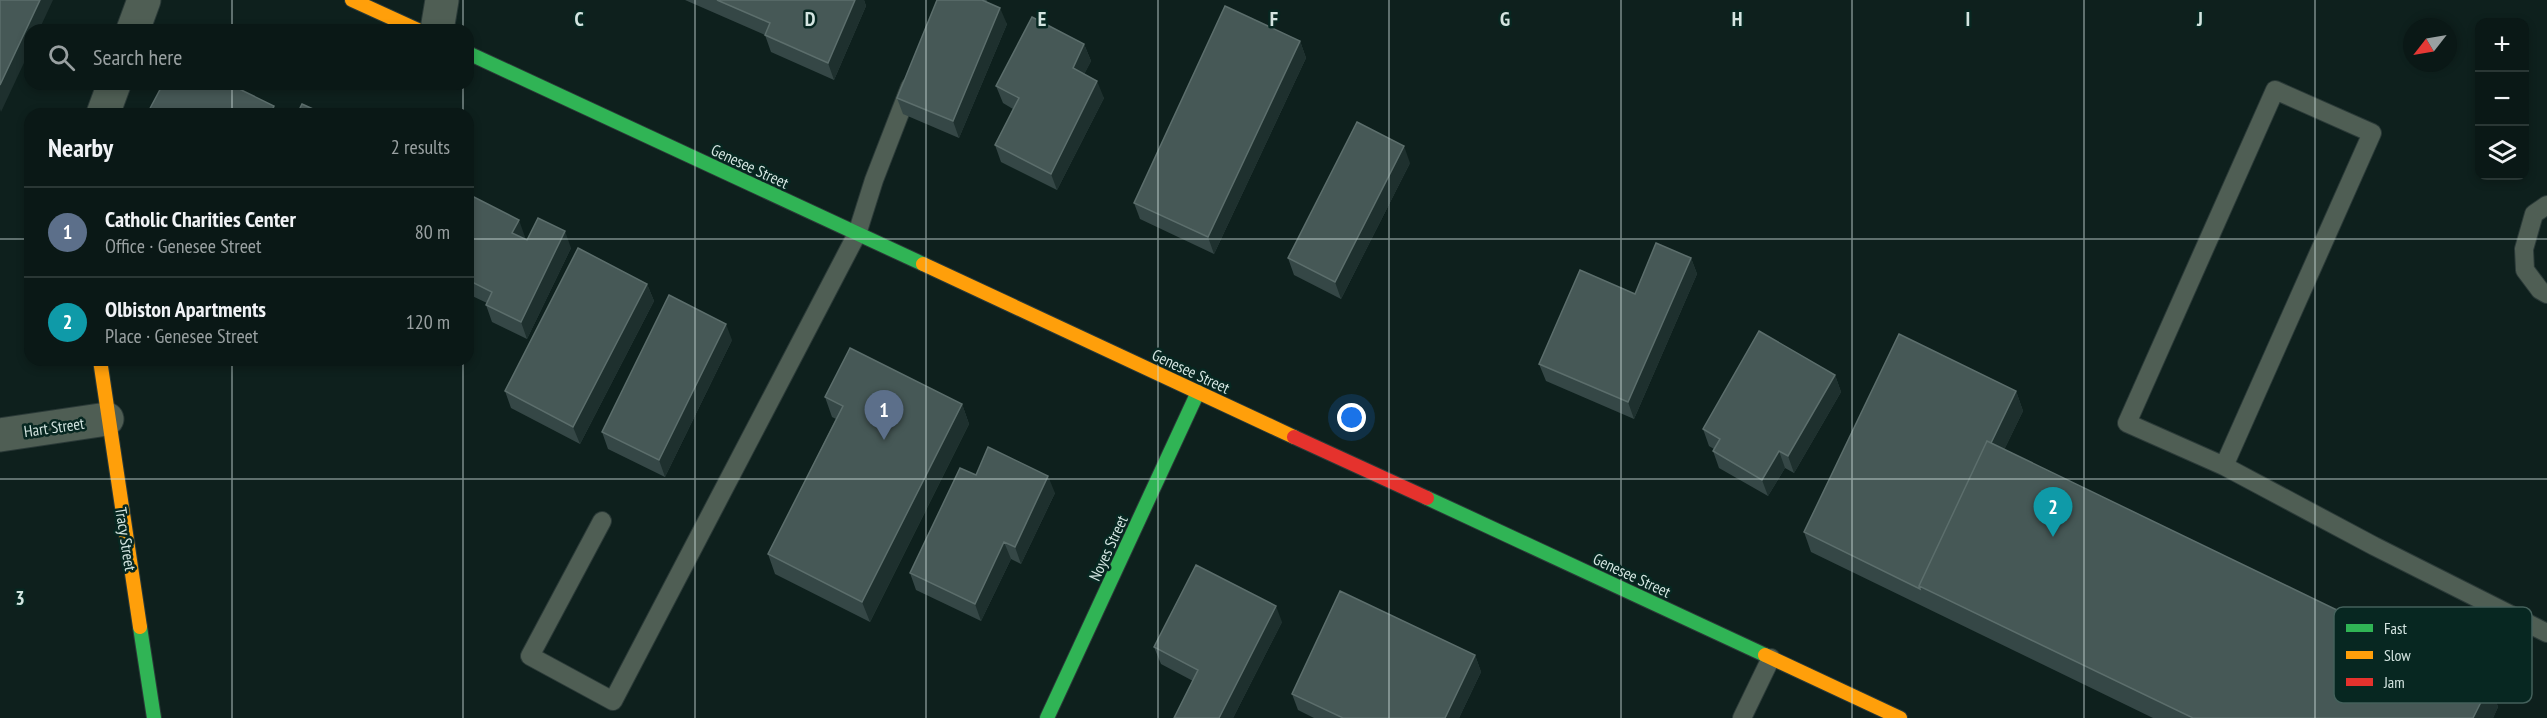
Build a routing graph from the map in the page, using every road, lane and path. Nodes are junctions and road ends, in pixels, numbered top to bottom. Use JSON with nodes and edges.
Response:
{"nodes":[{"id":1,"x":144,"y":0,"type":"edge"},
{"id":2,"x":352,"y":0,"type":"edge"},
{"id":3,"x":442,"y":0,"type":"edge"},
{"id":4,"x":135,"y":24,"type":"edge"},
{"id":5,"x":404,"y":24,"type":"edge"},
{"id":6,"x":438,"y":24,"type":"edge"},
{"id":7,"x":474,"y":56,"type":"edge"},
{"id":8,"x":915,"y":74,"type":"edge"},
{"id":9,"x":112,"y":90,"type":"edge"},
{"id":10,"x":105,"y":108,"type":"edge"},
{"id":11,"x":2547,"y":205,"type":"edge"},
{"id":12,"x":857,"y":234,"type":"junction"},
{"id":13,"x":2547,"y":294,"type":"edge"},
{"id":14,"x":101,"y":366,"type":"edge"},
{"id":15,"x":1198,"y":392,"type":"junction"},
{"id":16,"x":107,"y":419,"type":"junction"},
{"id":17,"x":0,"y":435,"type":"edge"},
{"id":18,"x":2224,"y":466,"type":"junction"},
{"id":19,"x":602,"y":521,"type":"dead end"},
{"id":20,"x":2495,"y":607,"type":"edge"},
{"id":21,"x":2532,"y":625,"type":"edge"},
{"id":22,"x":2547,"y":633,"type":"edge"},
{"id":23,"x":1771,"y":658,"type":"junction"},
{"id":24,"x":612,"y":710,"type":"edge"},
{"id":25,"x":154,"y":718,"type":"edge"},
{"id":26,"x":1047,"y":718,"type":"edge"},
{"id":27,"x":1742,"y":718,"type":"edge"},
{"id":28,"x":1900,"y":718,"type":"edge"}],
"edges":[{"from":1,"to":4,"type":"street"},
{"from":2,"to":5,"type":"main road"},
{"from":3,"to":6,"type":"street"},
{"from":7,"to":12,"type":"main road","name":"Genesee Street"},
{"from":8,"to":12,"type":"lane"},
{"from":9,"to":10,"type":"street"},
{"from":11,"to":13,"type":"lane"},
{"from":12,"to":15,"type":"main road","name":"Genesee Street"},
{"from":12,"to":24,"type":"lane"},
{"from":14,"to":16,"type":"main road","name":"Tracy Street"},
{"from":15,"to":23,"type":"main road","name":"Genesee Street"},
{"from":15,"to":26,"type":"main road","name":"Noyes Street"},
{"from":16,"to":17,"type":"street","name":"Hart Street"},
{"from":16,"to":25,"type":"main road","name":"Tracy Street"},
{"from":18,"to":18,"type":"lane"},
{"from":18,"to":20,"type":"lane"},
{"from":19,"to":24,"type":"lane"},
{"from":21,"to":22,"type":"lane"},
{"from":23,"to":27,"type":"lane"},
{"from":23,"to":28,"type":"main road","name":"Genesee Street"}]}
